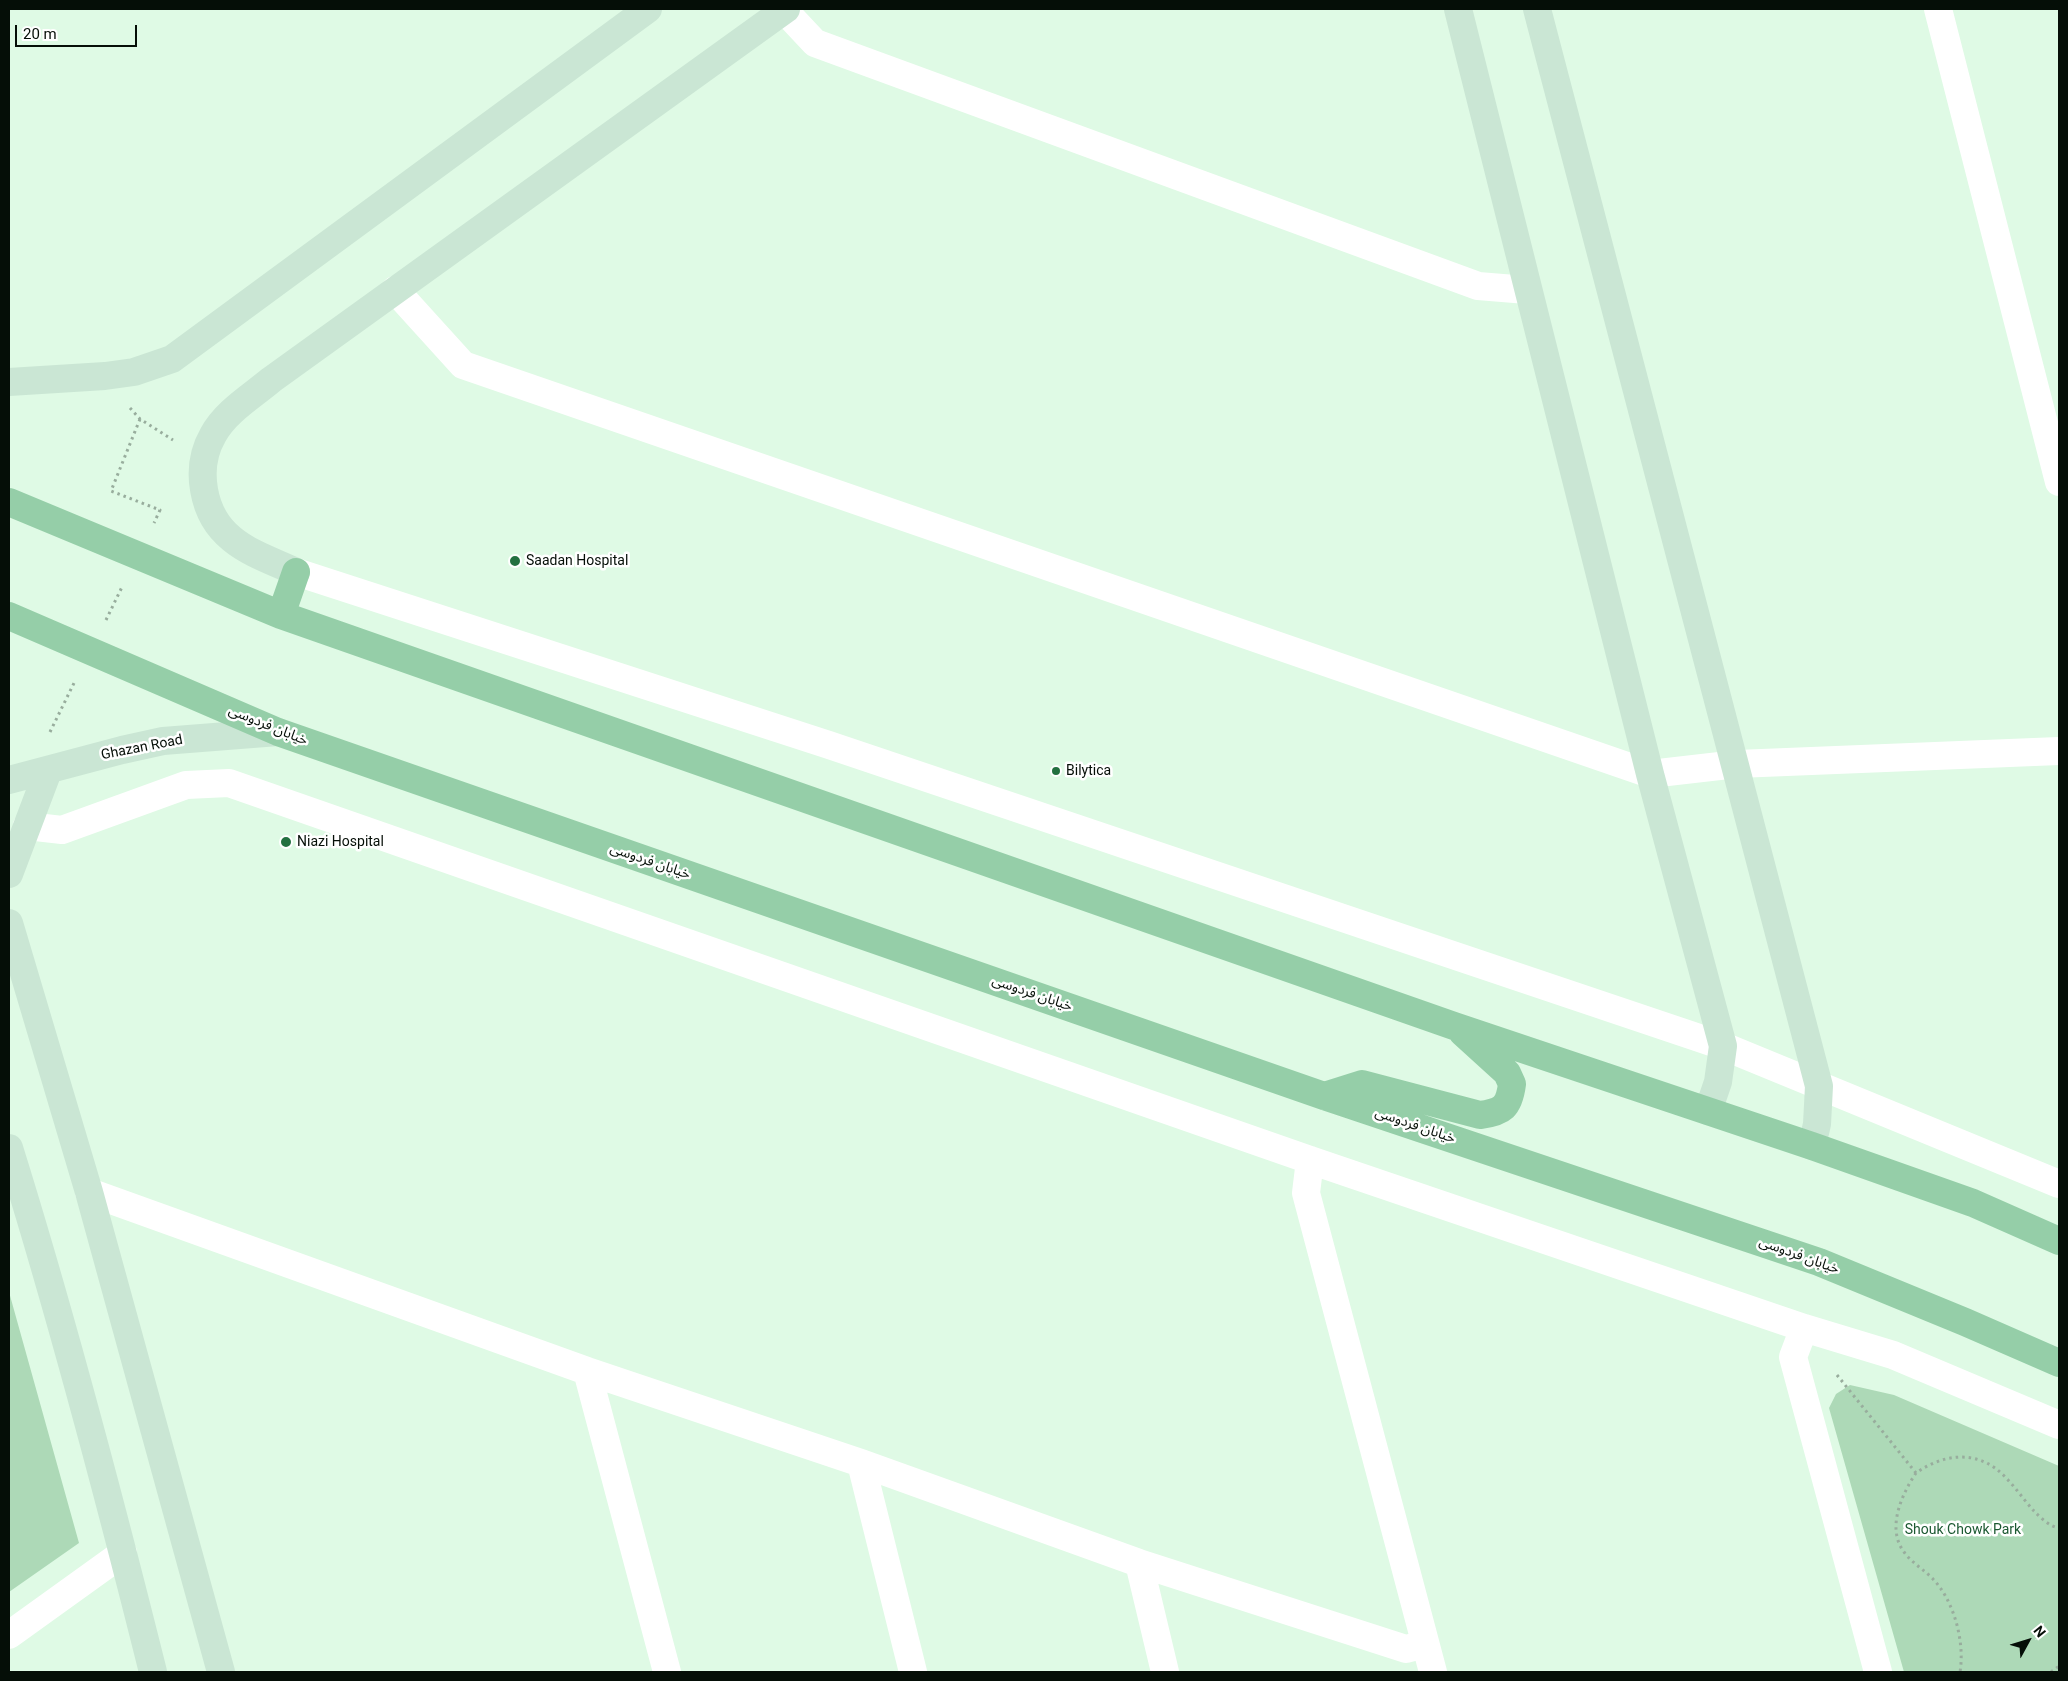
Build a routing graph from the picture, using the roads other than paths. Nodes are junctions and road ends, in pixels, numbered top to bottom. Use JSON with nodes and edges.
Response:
{"nodes":[{"id":1,"x":648,"y":9,"type":"edge"},
{"id":2,"x":1458,"y":9,"type":"edge"},
{"id":3,"x":1537,"y":9,"type":"edge"},
{"id":4,"x":1938,"y":9,"type":"edge"},
{"id":5,"x":785,"y":10,"type":"edge"},
{"id":6,"x":395,"y":290,"type":"junction"},
{"id":7,"x":1528,"y":290,"type":"junction"},
{"id":8,"x":9,"y":382,"type":"edge"},
{"id":9,"x":2059,"y":482,"type":"edge"},
{"id":10,"x":9,"y":502,"type":"edge"},
{"id":11,"x":296,"y":572,"type":"junction"},
{"id":12,"x":280,"y":615,"type":"junction"},
{"id":13,"x":9,"y":616,"type":"edge"},
{"id":14,"x":278,"y":732,"type":"junction"},
{"id":15,"x":2059,"y":751,"type":"edge"},
{"id":16,"x":1737,"y":764,"type":"junction"},
{"id":17,"x":48,"y":771,"type":"junction"},
{"id":18,"x":1650,"y":774,"type":"junction"},
{"id":19,"x":9,"y":780,"type":"edge"},
{"id":20,"x":27,"y":826,"type":"junction"},
{"id":21,"x":9,"y":874,"type":"edge"},
{"id":22,"x":9,"y":923,"type":"edge"},
{"id":23,"x":1454,"y":1026,"type":"junction"},
{"id":24,"x":1724,"y":1046,"type":"junction"},
{"id":25,"x":1819,"y":1086,"type":"junction"},
{"id":26,"x":1324,"y":1096,"type":"junction"},
{"id":27,"x":1708,"y":1111,"type":"junction"},
{"id":28,"x":1812,"y":1146,"type":"junction"},
{"id":29,"x":9,"y":1148,"type":"edge"},
{"id":30,"x":1310,"y":1160,"type":"junction"},
{"id":31,"x":2059,"y":1184,"type":"edge"},
{"id":32,"x":89,"y":1192,"type":"junction"},
{"id":33,"x":2059,"y":1241,"type":"edge"},
{"id":34,"x":1804,"y":1328,"type":"junction"},
{"id":35,"x":2059,"y":1364,"type":"edge"},
{"id":36,"x":587,"y":1371,"type":"junction"},
{"id":37,"x":2059,"y":1426,"type":"edge"},
{"id":38,"x":861,"y":1463,"type":"junction"},
{"id":39,"x":123,"y":1553,"type":"junction"},
{"id":40,"x":1139,"y":1563,"type":"junction"},
{"id":41,"x":9,"y":1635,"type":"edge"},
{"id":42,"x":1425,"y":1644,"type":"junction"},
{"id":43,"x":153,"y":1672,"type":"edge"},
{"id":44,"x":221,"y":1672,"type":"edge"},
{"id":45,"x":667,"y":1672,"type":"edge"},
{"id":46,"x":913,"y":1672,"type":"edge"},
{"id":47,"x":1165,"y":1672,"type":"edge"},
{"id":48,"x":1433,"y":1672,"type":"edge"},
{"id":49,"x":1878,"y":1672,"type":"edge"}],
"edges":[{"from":1,"to":8,"type":"street"},
{"from":2,"to":7,"type":"street"},
{"from":3,"to":16,"type":"street"},
{"from":4,"to":9,"type":"street"},
{"from":5,"to":6,"type":"street"},
{"from":5,"to":7,"type":"street"},
{"from":6,"to":11,"type":"street"},
{"from":6,"to":18,"type":"street"},
{"from":7,"to":18,"type":"street"},
{"from":10,"to":12,"type":"main road"},
{"from":11,"to":12,"type":"main road"},
{"from":11,"to":24,"type":"street"},
{"from":12,"to":23,"type":"main road"},
{"from":13,"to":14,"type":"main road","name":"خیابان فردوسی"},
{"from":14,"to":17,"type":"street","name":"Ghazan Road"},
{"from":14,"to":26,"type":"main road","name":"خیابان فردوسی"},
{"from":15,"to":16,"type":"street"},
{"from":16,"to":18,"type":"street"},
{"from":16,"to":25,"type":"street"},
{"from":17,"to":19,"type":"street","name":"Ghazan Road"},
{"from":17,"to":20,"type":"street"},
{"from":18,"to":24,"type":"street"},
{"from":20,"to":21,"type":"street"},
{"from":20,"to":30,"type":"street"},
{"from":22,"to":32,"type":"street"},
{"from":23,"to":26,"type":"main road"},
{"from":23,"to":27,"type":"main road"},
{"from":24,"to":25,"type":"street"},
{"from":24,"to":27,"type":"street"},
{"from":25,"to":28,"type":"street"},
{"from":25,"to":31,"type":"street"},
{"from":26,"to":35,"type":"main road","name":"خیابان فردوسی"},
{"from":27,"to":28,"type":"main road"},
{"from":28,"to":33,"type":"main road"},
{"from":29,"to":39,"type":"street"},
{"from":30,"to":34,"type":"street"},
{"from":30,"to":42,"type":"street"},
{"from":32,"to":36,"type":"street"},
{"from":32,"to":44,"type":"street"},
{"from":34,"to":37,"type":"street"},
{"from":34,"to":49,"type":"street"},
{"from":36,"to":38,"type":"street"},
{"from":36,"to":45,"type":"street"},
{"from":38,"to":40,"type":"street"},
{"from":38,"to":46,"type":"street"},
{"from":39,"to":41,"type":"street"},
{"from":39,"to":43,"type":"street"},
{"from":40,"to":42,"type":"street"},
{"from":40,"to":47,"type":"street"},
{"from":42,"to":48,"type":"street"}]}
